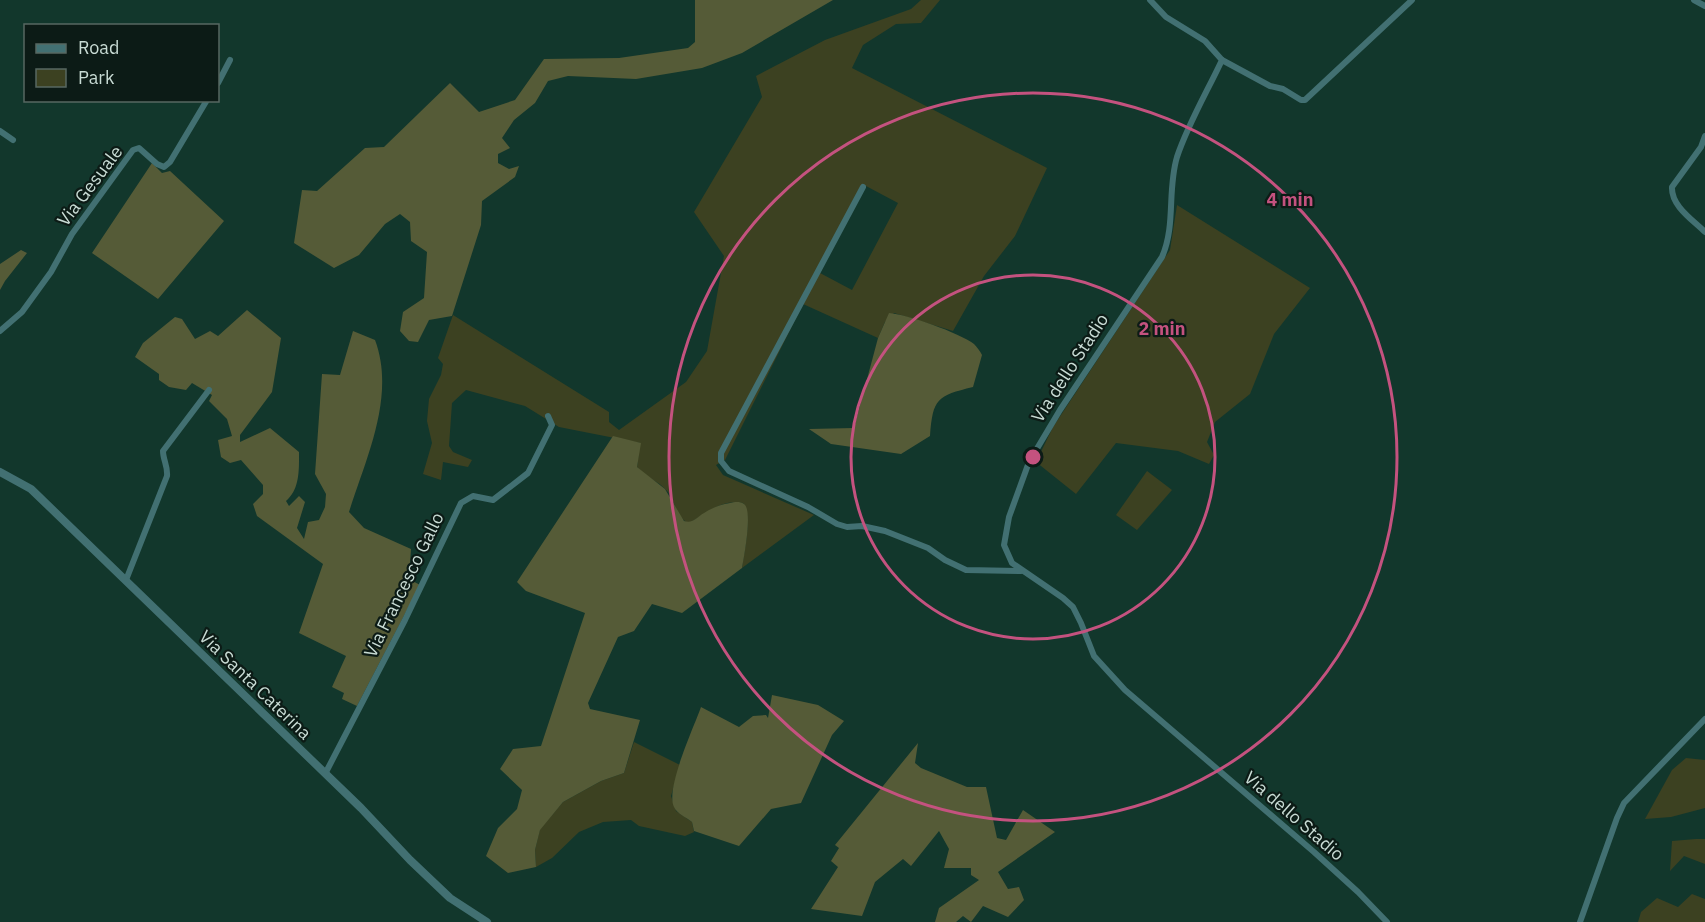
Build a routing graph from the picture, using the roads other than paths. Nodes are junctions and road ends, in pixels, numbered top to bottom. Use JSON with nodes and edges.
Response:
{"nodes":[{"id":1,"x":1150,"y":0,"type":"edge"},
{"id":2,"x":1412,"y":0,"type":"edge"},
{"id":3,"x":1694,"y":0,"type":"edge"},
{"id":4,"x":1705,"y":6,"type":"edge"},
{"id":5,"x":230,"y":60,"type":"dead end"},
{"id":6,"x":1221,"y":60,"type":"junction"},
{"id":7,"x":219,"y":81,"type":"edge"},
{"id":8,"x":206,"y":102,"type":"edge"},
{"id":9,"x":0,"y":131,"type":"edge"},
{"id":10,"x":1705,"y":136,"type":"edge"},
{"id":11,"x":13,"y":140,"type":"dead end"},
{"id":12,"x":863,"y":187,"type":"dead end"},
{"id":13,"x":1705,"y":232,"type":"edge"},
{"id":14,"x":0,"y":331,"type":"edge"},
{"id":15,"x":208,"y":390,"type":"dead end"},
{"id":16,"x":548,"y":416,"type":"dead end"},
{"id":17,"x":0,"y":472,"type":"edge"},
{"id":18,"x":1022,"y":572,"type":"junction"},
{"id":19,"x":126,"y":580,"type":"junction"},
{"id":20,"x":1705,"y":719,"type":"edge"},
{"id":21,"x":325,"y":774,"type":"junction"},
{"id":22,"x":487,"y":922,"type":"edge"},
{"id":23,"x":1387,"y":922,"type":"edge"},
{"id":24,"x":1580,"y":922,"type":"edge"}],
"edges":[{"from":1,"to":6,"type":"street"},
{"from":2,"to":6,"type":"street"},
{"from":3,"to":4,"type":"street"},
{"from":5,"to":7,"type":"street"},
{"from":6,"to":18,"type":"street","name":"Via dello Stadio"},
{"from":8,"to":14,"type":"street","name":"Via Gesuale"},
{"from":9,"to":11,"type":"street"},
{"from":10,"to":13,"type":"street"},
{"from":12,"to":18,"type":"street"},
{"from":15,"to":19,"type":"street"},
{"from":16,"to":21,"type":"street","name":"Via Francesco Gallo"},
{"from":17,"to":19,"type":"street","name":"Via Santa Caterina"},
{"from":18,"to":23,"type":"street","name":"Via dello Stadio"},
{"from":19,"to":21,"type":"street","name":"Via Santa Caterina"},
{"from":20,"to":24,"type":"street"},
{"from":21,"to":22,"type":"street","name":"Via Santa Caterina"}]}
